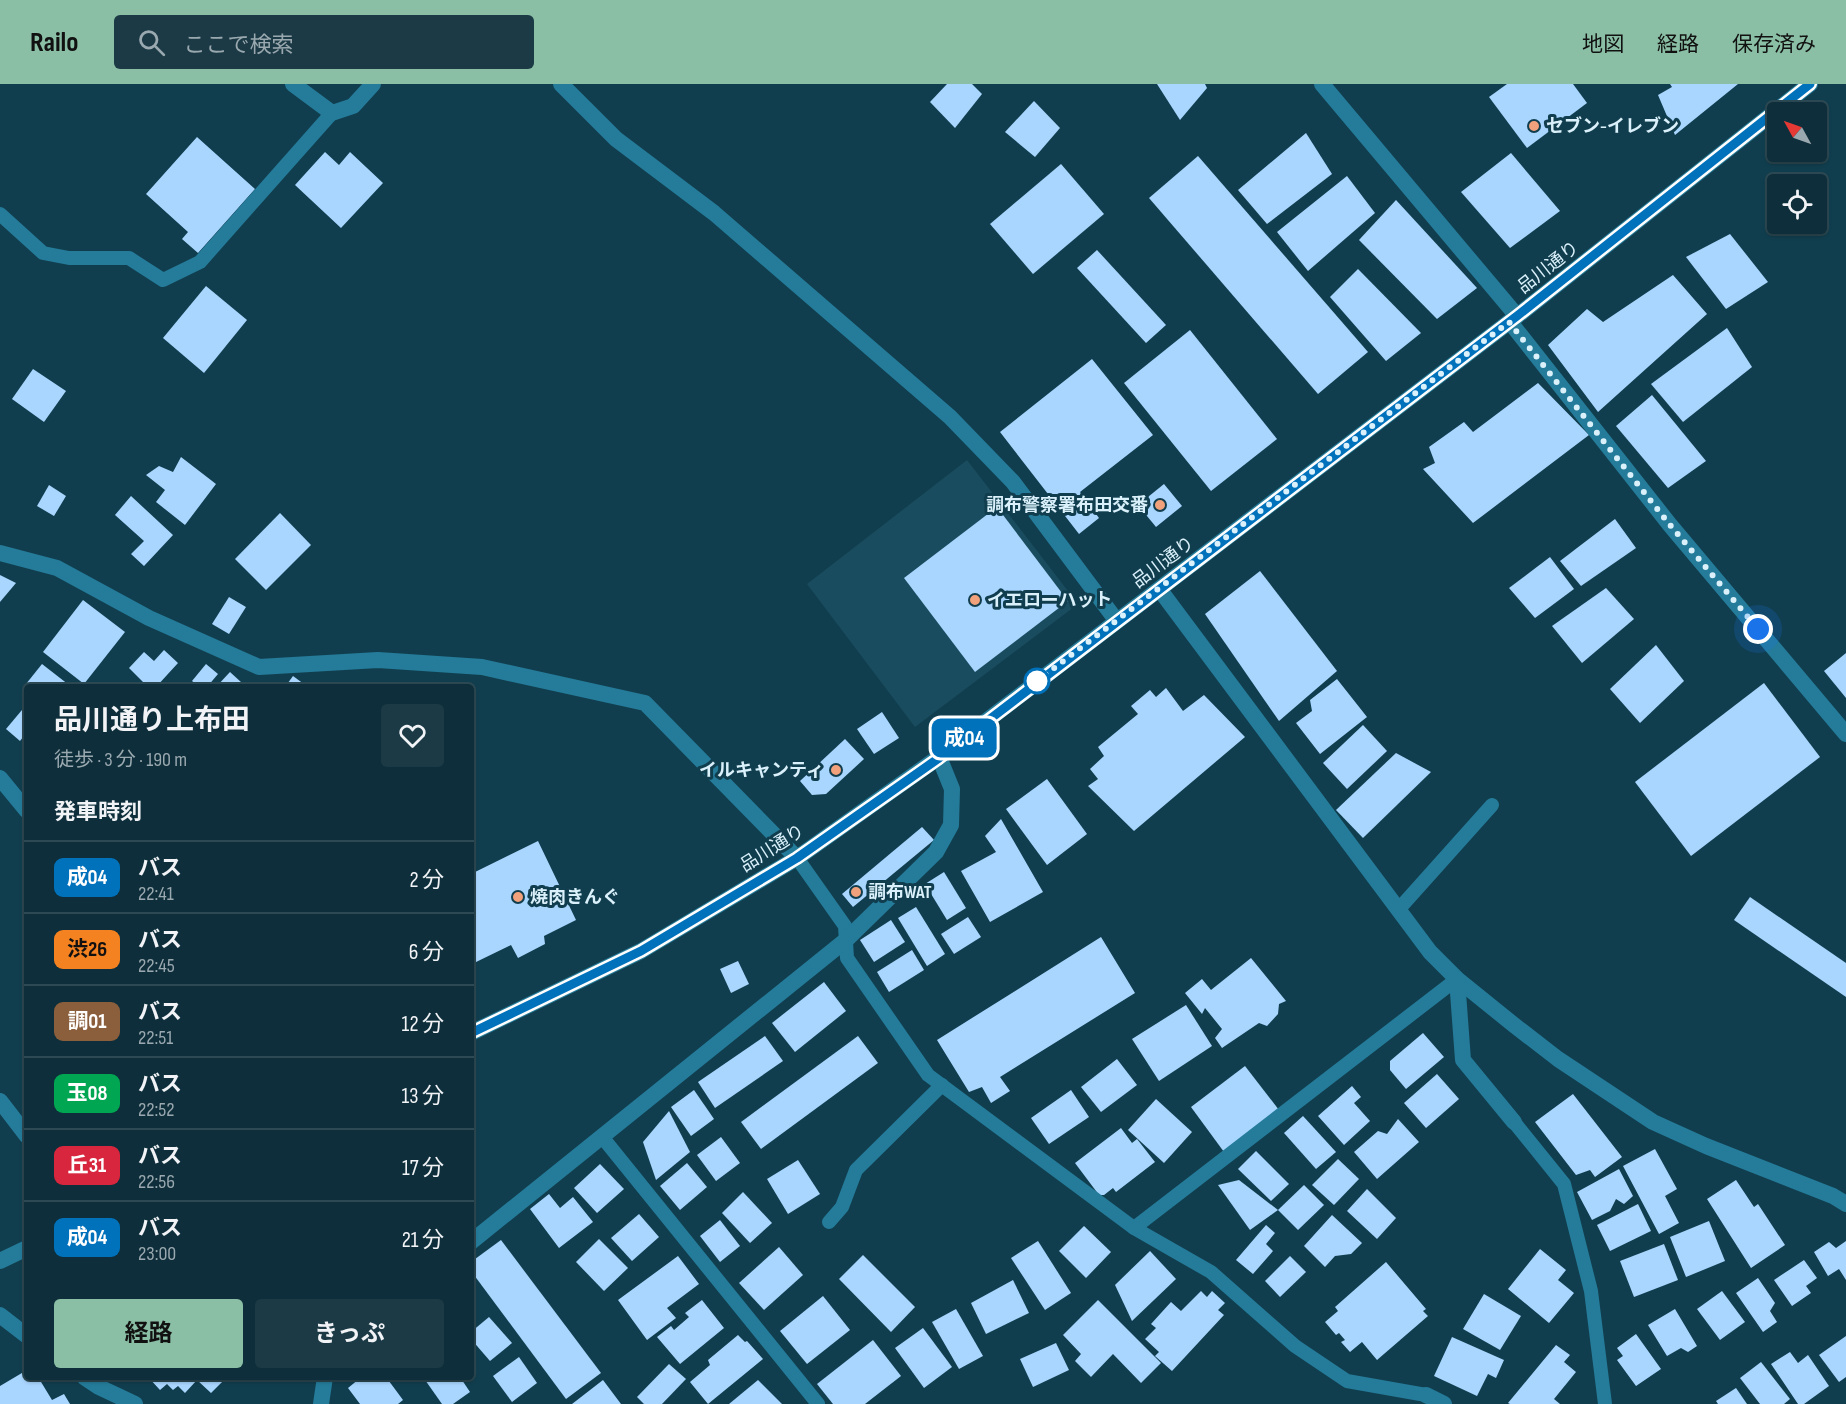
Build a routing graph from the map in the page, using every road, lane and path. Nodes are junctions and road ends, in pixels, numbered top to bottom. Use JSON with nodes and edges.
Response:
{"nodes":[{"id":1,"x":293,"y":84,"type":"edge"},
{"id":2,"x":373,"y":84,"type":"edge"},
{"id":3,"x":561,"y":84,"type":"edge"},
{"id":4,"x":1322,"y":84,"type":"edge"},
{"id":5,"x":1810,"y":84,"type":"edge"},
{"id":6,"x":332,"y":113,"type":"junction"},
{"id":7,"x":0,"y":214,"type":"edge"},
{"id":8,"x":1513,"y":319,"type":"junction"},
{"id":9,"x":0,"y":553,"type":"edge"},
{"id":10,"x":1160,"y":590,"type":"junction"},
{"id":11,"x":1116,"y":620,"type":"junction"},
{"id":12,"x":1846,"y":734,"type":"edge"},
{"id":13,"x":939,"y":758,"type":"junction"},
{"id":14,"x":0,"y":778,"type":"edge"},
{"id":15,"x":1492,"y":805,"type":"dead end"},
{"id":16,"x":24,"y":807,"type":"edge"},
{"id":17,"x":797,"y":858,"type":"junction"},
{"id":18,"x":1398,"y":910,"type":"junction"},
{"id":19,"x":846,"y":940,"type":"junction"},
{"id":20,"x":1457,"y":979,"type":"junction"},
{"id":21,"x":474,"y":1033,"type":"edge"},
{"id":22,"x":942,"y":1085,"type":"junction"},
{"id":23,"x":0,"y":1101,"type":"edge"},
{"id":24,"x":1514,"y":1122,"type":"joint"},
{"id":25,"x":24,"y":1132,"type":"edge"},
{"id":26,"x":603,"y":1138,"type":"junction"},
{"id":27,"x":1846,"y":1204,"type":"edge"},
{"id":28,"x":829,"y":1222,"type":"dead end"},
{"id":29,"x":1134,"y":1228,"type":"junction"},
{"id":30,"x":474,"y":1240,"type":"edge"},
{"id":31,"x":24,"y":1249,"type":"edge"},
{"id":32,"x":0,"y":1261,"type":"edge"},
{"id":33,"x":0,"y":1315,"type":"edge"},
{"id":34,"x":24,"y":1334,"type":"edge"},
{"id":35,"x":88,"y":1380,"type":"edge"},
{"id":36,"x":325,"y":1380,"type":"edge"},
{"id":37,"x":1426,"y":1395,"type":"joint"},
{"id":38,"x":135,"y":1404,"type":"edge"},
{"id":39,"x":321,"y":1404,"type":"edge"},
{"id":40,"x":818,"y":1404,"type":"edge"},
{"id":41,"x":1444,"y":1404,"type":"edge"},
{"id":42,"x":1605,"y":1404,"type":"edge"}],
"edges":[{"from":1,"to":6,"type":"street"},
{"from":2,"to":6,"type":"street"},
{"from":3,"to":11,"type":"street"},
{"from":4,"to":8,"type":"street"},
{"from":5,"to":8,"type":"street","name":"品川通り"},
{"from":6,"to":7,"type":"lane"},
{"from":8,"to":10,"type":"street","name":"品川通り"},
{"from":8,"to":12,"type":"street"},
{"from":9,"to":17,"type":"street"},
{"from":10,"to":11,"type":"street","name":"品川通り"},
{"from":10,"to":18,"type":"street"},
{"from":11,"to":13,"type":"street","name":"品川通り"},
{"from":13,"to":17,"type":"street","name":"品川通り"},
{"from":13,"to":19,"type":"street"},
{"from":14,"to":16,"type":"street"},
{"from":15,"to":18,"type":"lane"},
{"from":17,"to":19,"type":"lane"},
{"from":17,"to":21,"type":"street","name":"品川通り"},
{"from":18,"to":20,"type":"street"},
{"from":19,"to":22,"type":"lane"},
{"from":19,"to":26,"type":"street"},
{"from":20,"to":24,"type":"street"},
{"from":20,"to":27,"type":"street"},
{"from":20,"to":29,"type":"lane"},
{"from":22,"to":28,"type":"lane"},
{"from":22,"to":29,"type":"lane"},
{"from":23,"to":25,"type":"street"},
{"from":24,"to":42,"type":"lane"},
{"from":26,"to":30,"type":"street"},
{"from":26,"to":40,"type":"lane"},
{"from":29,"to":37,"type":"lane"},
{"from":31,"to":32,"type":"street"},
{"from":33,"to":34,"type":"street"},
{"from":35,"to":38,"type":"street"},
{"from":36,"to":39,"type":"street"},
{"from":37,"to":41,"type":"street"}]}
